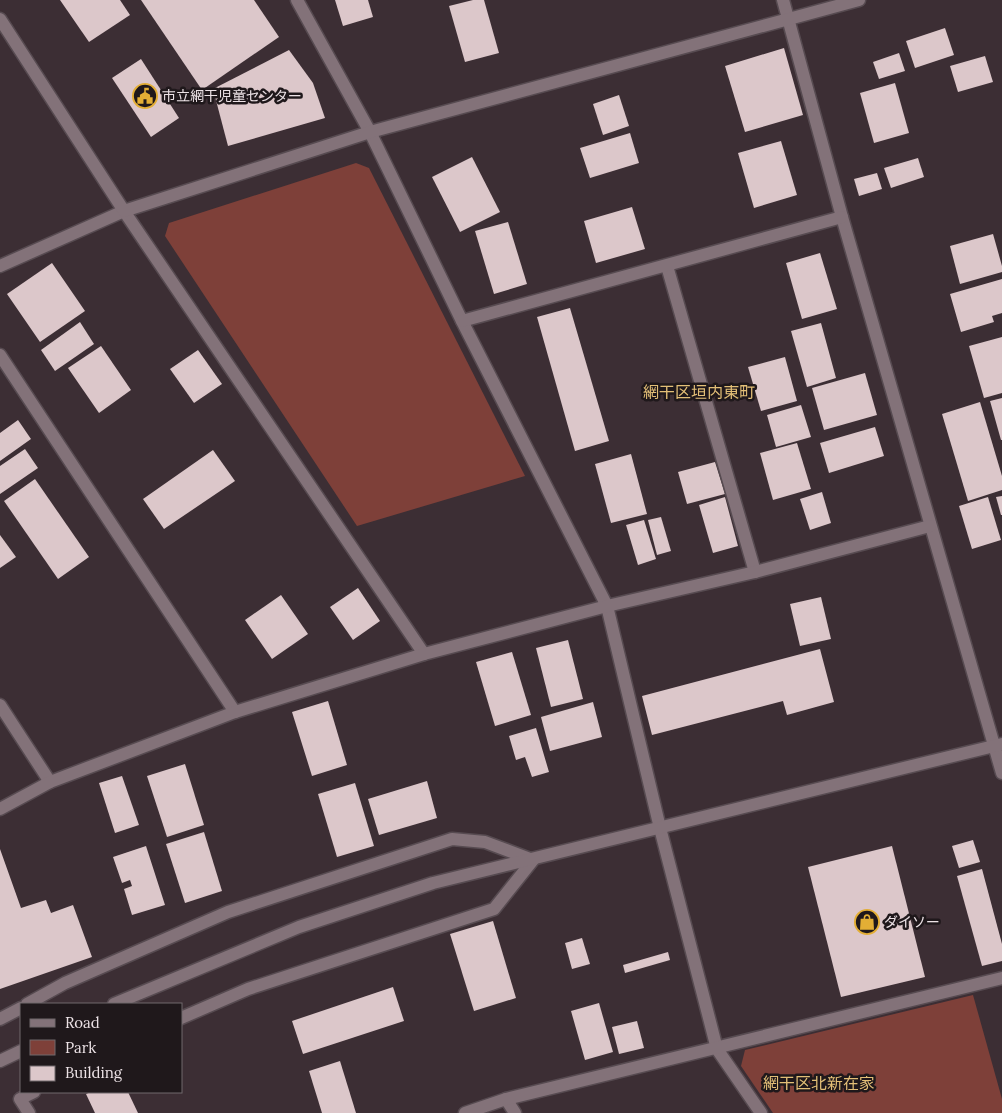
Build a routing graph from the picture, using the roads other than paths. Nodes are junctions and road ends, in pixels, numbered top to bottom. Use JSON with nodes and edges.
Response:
{"nodes":[{"id":1,"x":297,"y":0,"type":"edge"},
{"id":2,"x":783,"y":0,"type":"edge"},
{"id":3,"x":859,"y":0,"type":"edge"},
{"id":4,"x":0,"y":19,"type":"edge"},
{"id":5,"x":788,"y":20,"type":"junction"},
{"id":6,"x":370,"y":132,"type":"junction"},
{"id":7,"x":124,"y":211,"type":"junction"},
{"id":8,"x":842,"y":217,"type":"junction"},
{"id":9,"x":0,"y":266,"type":"edge"},
{"id":10,"x":667,"y":266,"type":"junction"},
{"id":11,"x":462,"y":321,"type":"junction"},
{"id":12,"x":0,"y":355,"type":"edge"},
{"id":13,"x":930,"y":526,"type":"junction"},
{"id":14,"x":755,"y":572,"type":"junction"},
{"id":15,"x":607,"y":606,"type":"junction"},
{"id":16,"x":424,"y":654,"type":"junction"},
{"id":17,"x":0,"y":705,"type":"edge"},
{"id":18,"x":234,"y":712,"type":"junction"},
{"id":19,"x":998,"y":745,"type":"edge"},
{"id":20,"x":1002,"y":773,"type":"edge"},
{"id":21,"x":50,"y":782,"type":"junction"},
{"id":22,"x":0,"y":809,"type":"edge"},
{"id":23,"x":660,"y":828,"type":"junction"},
{"id":24,"x":533,"y":860,"type":"junction"},
{"id":25,"x":1002,"y":978,"type":"edge"},
{"id":26,"x":29,"y":1003,"type":"edge"},
{"id":27,"x":116,"y":1003,"type":"edge"},
{"id":28,"x":20,"y":1009,"type":"edge"},
{"id":29,"x":182,"y":1018,"type":"edge"},
{"id":30,"x":0,"y":1019,"type":"edge"},
{"id":31,"x":717,"y":1049,"type":"junction"},
{"id":32,"x":20,"y":1052,"type":"edge"},
{"id":33,"x":0,"y":1062,"type":"edge"},
{"id":34,"x":32,"y":1093,"type":"edge"},
{"id":35,"x":506,"y":1099,"type":"junction"},
{"id":36,"x":29,"y":1113,"type":"edge"},
{"id":37,"x":465,"y":1113,"type":"edge"},
{"id":38,"x":515,"y":1113,"type":"edge"},
{"id":39,"x":761,"y":1113,"type":"edge"}],
"edges":[{"from":1,"to":6,"type":"street"},
{"from":2,"to":5,"type":"street"},
{"from":3,"to":5,"type":"street"},
{"from":4,"to":7,"type":"street"},
{"from":5,"to":6,"type":"street"},
{"from":5,"to":8,"type":"street"},
{"from":6,"to":7,"type":"street"},
{"from":6,"to":11,"type":"street"},
{"from":7,"to":9,"type":"street"},
{"from":7,"to":16,"type":"street"},
{"from":8,"to":10,"type":"street"},
{"from":8,"to":13,"type":"street"},
{"from":10,"to":11,"type":"street"},
{"from":10,"to":14,"type":"street"},
{"from":11,"to":15,"type":"street"},
{"from":12,"to":18,"type":"street"},
{"from":13,"to":14,"type":"street"},
{"from":13,"to":19,"type":"street"},
{"from":14,"to":15,"type":"street"},
{"from":15,"to":16,"type":"street"},
{"from":15,"to":23,"type":"street"},
{"from":16,"to":18,"type":"street"},
{"from":17,"to":21,"type":"street"},
{"from":18,"to":21,"type":"street"},
{"from":19,"to":20,"type":"street"},
{"from":19,"to":23,"type":"street"},
{"from":21,"to":22,"type":"street"},
{"from":23,"to":24,"type":"street"},
{"from":23,"to":31,"type":"street"},
{"from":24,"to":26,"type":"street"},
{"from":24,"to":27,"type":"street"},
{"from":24,"to":29,"type":"street"},
{"from":25,"to":31,"type":"street"},
{"from":28,"to":30,"type":"street"},
{"from":31,"to":35,"type":"street"},
{"from":31,"to":39,"type":"street"},
{"from":32,"to":33,"type":"street"},
{"from":34,"to":36,"type":"street"},
{"from":35,"to":37,"type":"street"},
{"from":35,"to":38,"type":"street"}]}
